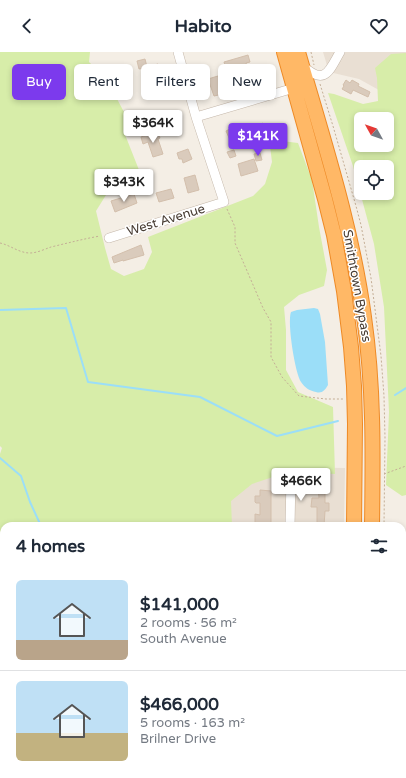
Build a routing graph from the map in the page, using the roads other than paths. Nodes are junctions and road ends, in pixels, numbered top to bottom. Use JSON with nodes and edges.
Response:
{"nodes":[{"id":1,"x":178,"y":52,"type":"edge"},
{"id":2,"x":284,"y":52,"type":"edge"},
{"id":3,"x":340,"y":52,"type":"edge"},
{"id":4,"x":300,"y":59,"type":"edge"},
{"id":5,"x":294,"y":88,"type":"junction"},
{"id":6,"x":196,"y":117,"type":"junction"},
{"id":7,"x":109,"y":238,"type":"road end"},
{"id":8,"x":291,"y":477,"type":"dead end"},
{"id":9,"x":290,"y":522,"type":"edge"},
{"id":10,"x":354,"y":522,"type":"edge"},
{"id":11,"x":372,"y":522,"type":"edge"}],
"edges":[{"from":1,"to":6,"type":"street"},
{"from":2,"to":5,"type":"highway","name":"Smithtown Bypass"},
{"from":3,"to":4,"type":"street"},
{"from":4,"to":11,"type":"highway","name":"Smithtown Bypass"},
{"from":5,"to":6,"type":"street"},
{"from":5,"to":10,"type":"highway","name":"Smithtown Bypass"},
{"from":6,"to":7,"type":"street","name":"West Avenue"},
{"from":8,"to":9,"type":"street"}]}
